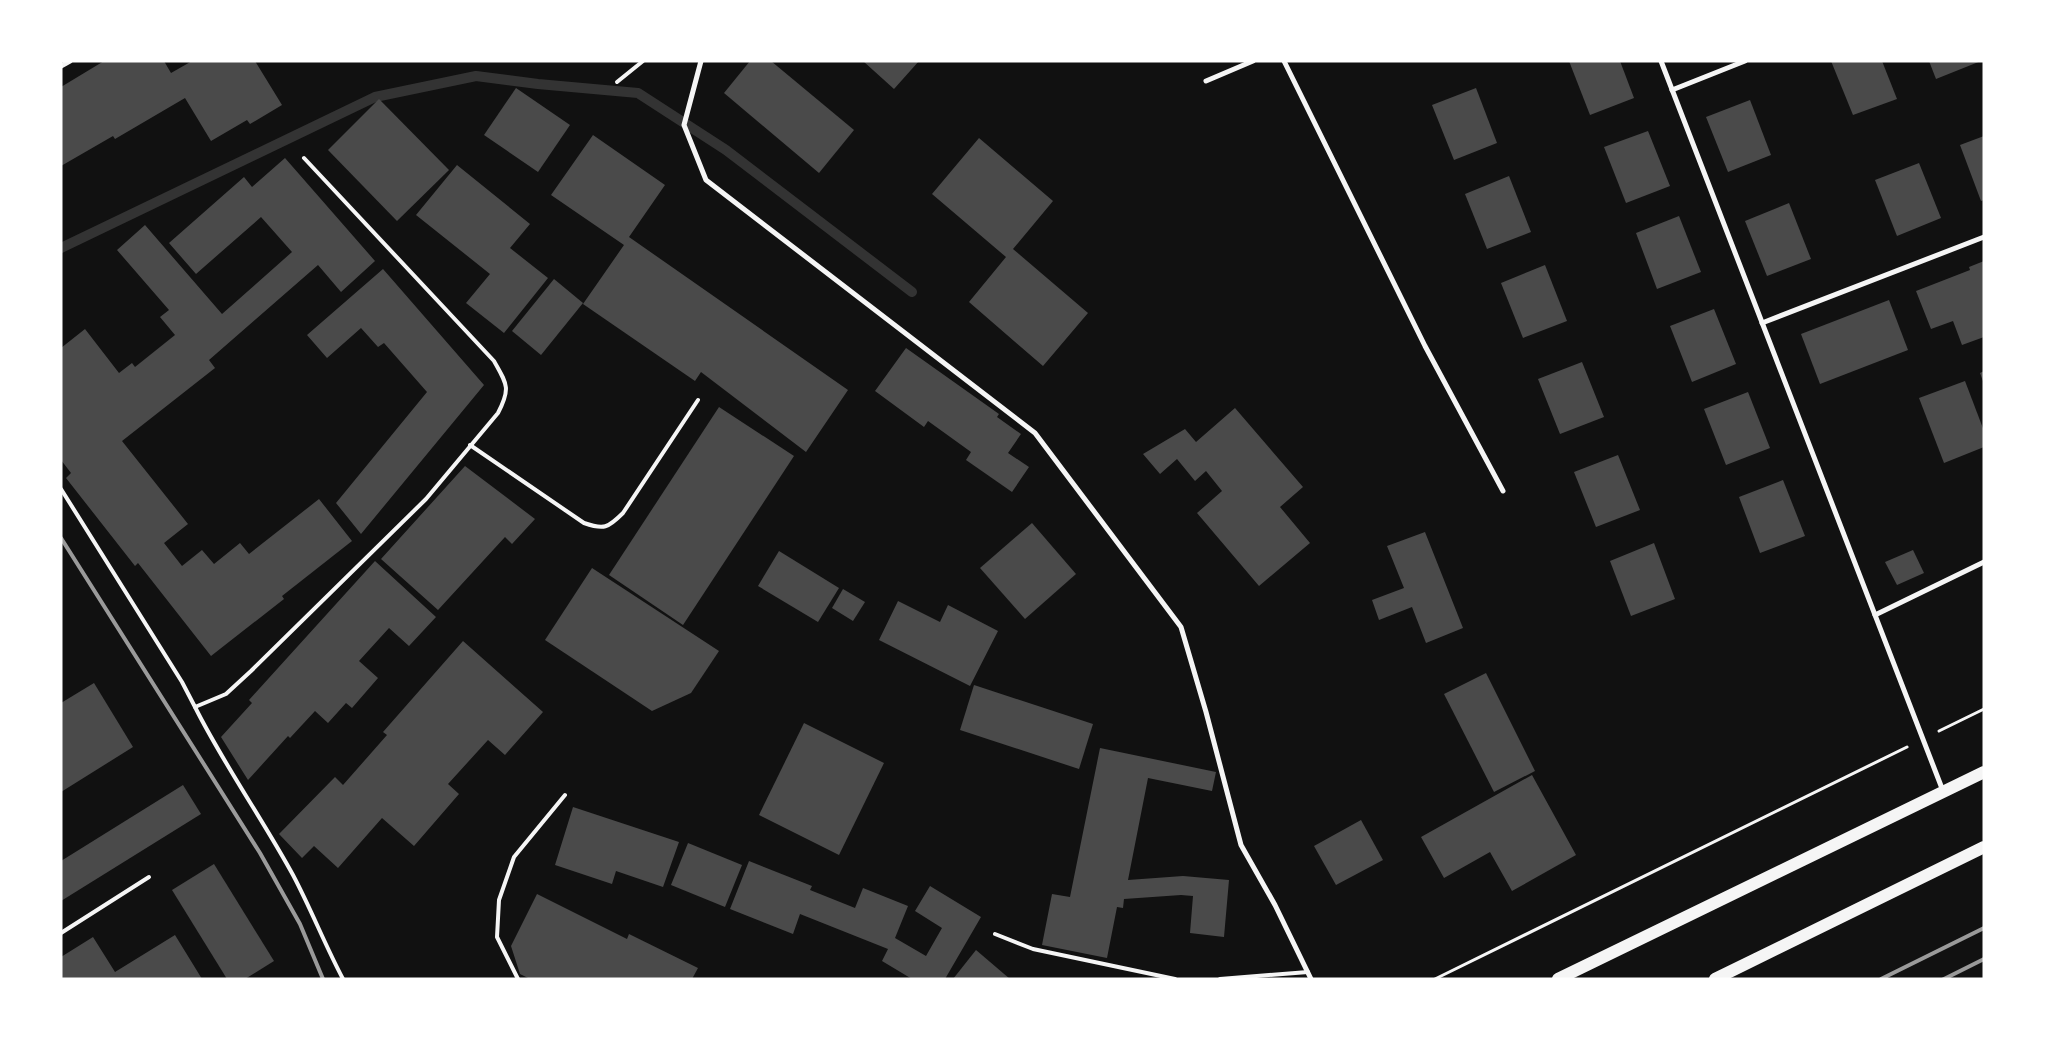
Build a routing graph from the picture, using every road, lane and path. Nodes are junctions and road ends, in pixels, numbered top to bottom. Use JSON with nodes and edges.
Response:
{"nodes":[{"id":1,"x":70,"y":61,"type":"edge"},
{"id":2,"x":643,"y":61,"type":"edge"},
{"id":3,"x":701,"y":61,"type":"edge"},
{"id":4,"x":1253,"y":61,"type":"edge"},
{"id":5,"x":1284,"y":61,"type":"edge"},
{"id":6,"x":1661,"y":61,"type":"edge"},
{"id":7,"x":1744,"y":61,"type":"edge"},
{"id":8,"x":61,"y":66,"type":"edge"},
{"id":9,"x":1206,"y":81,"type":"dead end"},
{"id":10,"x":617,"y":82,"type":"dead end"},
{"id":11,"x":1672,"y":90,"type":"junction"},
{"id":12,"x":304,"y":158,"type":"dead end"},
{"id":13,"x":1984,"y":237,"type":"edge"},
{"id":14,"x":1762,"y":323,"type":"junction"},
{"id":15,"x":698,"y":400,"type":"dead end"},
{"id":16,"x":470,"y":445,"type":"junction"},
{"id":17,"x":61,"y":489,"type":"edge"},
{"id":18,"x":1503,"y":491,"type":"dead end"},
{"id":19,"x":1984,"y":562,"type":"edge"},
{"id":20,"x":1875,"y":615,"type":"junction"},
{"id":21,"x":194,"y":707,"type":"junction"},
{"id":22,"x":1984,"y":709,"type":"edge"},
{"id":23,"x":1923,"y":739,"type":"junction"},
{"id":24,"x":1984,"y":772,"type":"edge"},
{"id":25,"x":1944,"y":792,"type":"junction"},
{"id":26,"x":565,"y":796,"type":"dead end"},
{"id":27,"x":1984,"y":847,"type":"edge"},
{"id":28,"x":149,"y":877,"type":"dead end"},
{"id":29,"x":61,"y":933,"type":"edge"},
{"id":30,"x":995,"y":934,"type":"dead end"},
{"id":31,"x":1308,"y":972,"type":"junction"},
{"id":32,"x":343,"y":979,"type":"edge"},
{"id":33,"x":518,"y":979,"type":"edge"},
{"id":34,"x":1175,"y":979,"type":"edge"},
{"id":35,"x":1220,"y":979,"type":"edge"},
{"id":36,"x":1311,"y":979,"type":"edge"},
{"id":37,"x":1435,"y":979,"type":"edge"},
{"id":38,"x":1558,"y":979,"type":"edge"},
{"id":39,"x":1715,"y":979,"type":"edge"}],
"edges":[{"from":1,"to":8,"type":"street"},
{"from":2,"to":10,"type":"lane"},
{"from":3,"to":31,"type":"street"},
{"from":4,"to":9,"type":"street"},
{"from":5,"to":18,"type":"street"},
{"from":6,"to":11,"type":"street"},
{"from":7,"to":11,"type":"street"},
{"from":11,"to":14,"type":"street"},
{"from":12,"to":16,"type":"lane"},
{"from":13,"to":14,"type":"street"},
{"from":14,"to":20,"type":"street"},
{"from":15,"to":16,"type":"lane"},
{"from":16,"to":21,"type":"lane"},
{"from":17,"to":21,"type":"lane"},
{"from":19,"to":20,"type":"street"},
{"from":20,"to":23,"type":"street"},
{"from":21,"to":32,"type":"lane"},
{"from":22,"to":23,"type":"path"},
{"from":23,"to":25,"type":"street"},
{"from":23,"to":37,"type":"path"},
{"from":24,"to":25,"type":"main road"},
{"from":25,"to":38,"type":"main road"},
{"from":26,"to":33,"type":"lane"},
{"from":27,"to":39,"type":"main road"},
{"from":28,"to":29,"type":"lane"},
{"from":30,"to":34,"type":"lane"},
{"from":31,"to":35,"type":"lane"},
{"from":31,"to":36,"type":"street"}]}
